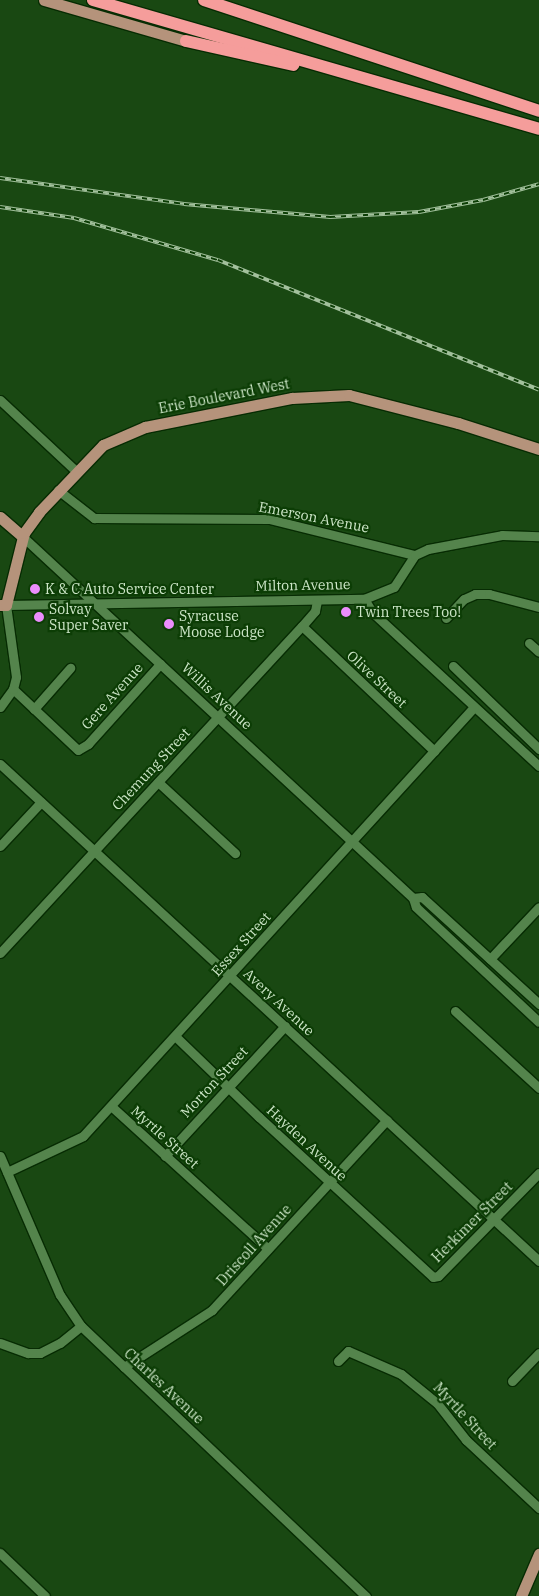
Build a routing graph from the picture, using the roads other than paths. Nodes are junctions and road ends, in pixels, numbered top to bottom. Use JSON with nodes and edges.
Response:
{"nodes":[{"id":1,"x":44,"y":0,"type":"edge"},
{"id":2,"x":93,"y":0,"type":"edge"},
{"id":3,"x":204,"y":0,"type":"edge"},
{"id":4,"x":186,"y":41,"type":"joint"},
{"id":5,"x":347,"y":74,"type":"junction"},
{"id":6,"x":539,"y":111,"type":"edge"},
{"id":7,"x":539,"y":129,"type":"edge"},
{"id":8,"x":0,"y":400,"type":"edge"},
{"id":9,"x":539,"y":449,"type":"edge"},
{"id":10,"x":76,"y":470,"type":"junction"},
{"id":11,"x":58,"y":490,"type":"junction"},
{"id":12,"x":0,"y":516,"type":"edge"},
{"id":13,"x":539,"y":536,"type":"edge"},
{"id":14,"x":22,"y":537,"type":"junction"},
{"id":15,"x":415,"y":555,"type":"junction"},
{"id":16,"x":364,"y":599,"type":"junction"},
{"id":17,"x":317,"y":601,"type":"junction"},
{"id":18,"x":94,"y":603,"type":"junction"},
{"id":19,"x":3,"y":605,"type":"edge"},
{"id":20,"x":539,"y":607,"type":"edge"},
{"id":21,"x":446,"y":618,"type":"dead end"},
{"id":22,"x":302,"y":626,"type":"junction"},
{"id":23,"x":529,"y":643,"type":"dead end"},
{"id":24,"x":539,"y":652,"type":"edge"},
{"id":25,"x":160,"y":664,"type":"junction"},
{"id":26,"x":453,"y":666,"type":"dead end"},
{"id":27,"x":70,"y":668,"type":"dead end"},
{"id":28,"x":14,"y":689,"type":"junction"},
{"id":29,"x":0,"y":707,"type":"edge"},
{"id":30,"x":474,"y":707,"type":"junction"},
{"id":31,"x":34,"y":709,"type":"junction"},
{"id":32,"x":217,"y":717,"type":"junction"},
{"id":33,"x":539,"y":749,"type":"edge"},
{"id":34,"x":434,"y":751,"type":"junction"},
{"id":35,"x":0,"y":764,"type":"edge"},
{"id":36,"x":539,"y":766,"type":"edge"},
{"id":37,"x":158,"y":782,"type":"junction"},
{"id":38,"x":41,"y":802,"type":"junction"},
{"id":39,"x":351,"y":841,"type":"junction"},
{"id":40,"x":0,"y":846,"type":"edge"},
{"id":41,"x":94,"y":851,"type":"junction"},
{"id":42,"x":235,"y":853,"type":"dead end"},
{"id":43,"x":413,"y":898,"type":"junction"},
{"id":44,"x":539,"y":907,"type":"edge"},
{"id":45,"x":0,"y":953,"type":"edge"},
{"id":46,"x":490,"y":959,"type":"junction"},
{"id":47,"x":230,"y":976,"type":"junction"},
{"id":48,"x":539,"y":1004,"type":"edge"},
{"id":49,"x":456,"y":1011,"type":"dead end"},
{"id":50,"x":539,"y":1022,"type":"edge"},
{"id":51,"x":285,"y":1026,"type":"junction"},
{"id":52,"x":175,"y":1036,"type":"junction"},
{"id":53,"x":227,"y":1087,"type":"junction"},
{"id":54,"x":539,"y":1088,"type":"edge"},
{"id":55,"x":111,"y":1106,"type":"junction"},
{"id":56,"x":387,"y":1120,"type":"junction"},
{"id":57,"x":0,"y":1156,"type":"edge"},
{"id":58,"x":165,"y":1156,"type":"junction"},
{"id":59,"x":7,"y":1172,"type":"junction"},
{"id":60,"x":539,"y":1174,"type":"edge"},
{"id":61,"x":330,"y":1182,"type":"junction"},
{"id":62,"x":494,"y":1219,"type":"junction"},
{"id":63,"x":268,"y":1249,"type":"junction"},
{"id":64,"x":539,"y":1260,"type":"edge"},
{"id":65,"x":421,"y":1268,"type":"joint"},
{"id":66,"x":81,"y":1326,"type":"junction"},
{"id":67,"x":0,"y":1343,"type":"edge"},
{"id":68,"x":539,"y":1353,"type":"edge"},
{"id":69,"x":338,"y":1361,"type":"dead end"},
{"id":70,"x":124,"y":1367,"type":"junction"},
{"id":71,"x":512,"y":1381,"type":"dead end"},
{"id":72,"x":539,"y":1508,"type":"edge"},
{"id":73,"x":0,"y":1554,"type":"edge"},
{"id":74,"x":539,"y":1554,"type":"edge"},
{"id":75,"x":45,"y":1596,"type":"edge"},
{"id":76,"x":366,"y":1596,"type":"edge"},
{"id":77,"x":521,"y":1596,"type":"edge"}],
"edges":[{"from":1,"to":4,"type":"main road"},
{"from":2,"to":5,"type":"highway"},
{"from":3,"to":6,"type":"highway"},
{"from":4,"to":5,"type":"highway"},
{"from":5,"to":7,"type":"highway"},
{"from":8,"to":10,"type":"street"},
{"from":9,"to":10,"type":"main road","name":"Erie Boulevard West"},
{"from":10,"to":11,"type":"main road","name":"Erie Boulevard West"},
{"from":11,"to":14,"type":"main road","name":"Erie Boulevard West"},
{"from":11,"to":15,"type":"street","name":"Emerson Avenue"},
{"from":12,"to":14,"type":"main road","name":"Willis Avenue"},
{"from":13,"to":15,"type":"street"},
{"from":14,"to":18,"type":"street","name":"Willis Avenue"},
{"from":14,"to":19,"type":"main road","name":"Erie Boulevard West"},
{"from":15,"to":16,"type":"street"},
{"from":16,"to":17,"type":"street","name":"Milton Avenue"},
{"from":16,"to":30,"type":"street","name":"Milton Avenue"},
{"from":17,"to":18,"type":"street","name":"Milton Avenue"},
{"from":17,"to":22,"type":"street","name":"Chemung Street"},
{"from":18,"to":19,"type":"street","name":"Milton Avenue"},
{"from":18,"to":25,"type":"street","name":"Willis Avenue"},
{"from":19,"to":28,"type":"street"},
{"from":20,"to":21,"type":"street"},
{"from":22,"to":32,"type":"street","name":"Chemung Street"},
{"from":22,"to":34,"type":"street","name":"Olive Street"},
{"from":23,"to":24,"type":"street"},
{"from":25,"to":31,"type":"street","name":"Gere Avenue"},
{"from":25,"to":32,"type":"street","name":"Willis Avenue"},
{"from":26,"to":33,"type":"street"},
{"from":27,"to":31,"type":"street"},
{"from":28,"to":29,"type":"street"},
{"from":28,"to":31,"type":"street","name":"Gere Avenue"},
{"from":30,"to":34,"type":"street","name":"Essex Street"},
{"from":30,"to":36,"type":"street","name":"Milton Avenue"},
{"from":32,"to":37,"type":"street","name":"Chemung Street"},
{"from":32,"to":39,"type":"street","name":"Willis Avenue"},
{"from":34,"to":39,"type":"street","name":"Essex Street"},
{"from":35,"to":38,"type":"street","name":"Avery Avenue"},
{"from":37,"to":41,"type":"street","name":"Chemung Street"},
{"from":37,"to":42,"type":"street"},
{"from":38,"to":40,"type":"street"},
{"from":38,"to":41,"type":"street","name":"Avery Avenue"},
{"from":39,"to":43,"type":"street","name":"Willis Avenue"},
{"from":39,"to":47,"type":"street","name":"Essex Street"},
{"from":41,"to":45,"type":"street","name":"Chemung Street"},
{"from":41,"to":47,"type":"street","name":"Avery Avenue"},
{"from":43,"to":46,"type":"street","name":"Willis Avenue"},
{"from":43,"to":50,"type":"street","name":"Willis Avenue"},
{"from":44,"to":46,"type":"street"},
{"from":46,"to":48,"type":"street","name":"Willis Avenue"},
{"from":47,"to":51,"type":"street","name":"Avery Avenue"},
{"from":47,"to":52,"type":"street","name":"Essex Street"},
{"from":49,"to":54,"type":"street"},
{"from":51,"to":53,"type":"street","name":"Morton Street"},
{"from":51,"to":56,"type":"street","name":"Avery Avenue"},
{"from":52,"to":53,"type":"street","name":"Hayden Avenue"},
{"from":52,"to":55,"type":"street","name":"Essex Street"},
{"from":53,"to":58,"type":"street","name":"Morton Street"},
{"from":53,"to":61,"type":"street","name":"Hayden Avenue"},
{"from":55,"to":58,"type":"street","name":"Myrtle Street"},
{"from":55,"to":59,"type":"street","name":"Essex Street"},
{"from":56,"to":61,"type":"street","name":"Driscoll Avenue"},
{"from":56,"to":62,"type":"street","name":"Avery Avenue"},
{"from":57,"to":59,"type":"street","name":"Charles Avenue"},
{"from":58,"to":63,"type":"street","name":"Myrtle Street"},
{"from":59,"to":66,"type":"street","name":"Charles Avenue"},
{"from":60,"to":62,"type":"street","name":"Herkimer Street"},
{"from":61,"to":63,"type":"street","name":"Driscoll Avenue"},
{"from":61,"to":65,"type":"street","name":"Hayden Avenue"},
{"from":62,"to":64,"type":"street","name":"Avery Avenue"},
{"from":62,"to":65,"type":"street","name":"Herkimer Street"},
{"from":63,"to":70,"type":"street","name":"Driscoll Avenue"},
{"from":66,"to":67,"type":"street"},
{"from":66,"to":70,"type":"street","name":"Charles Avenue"},
{"from":68,"to":71,"type":"street"},
{"from":69,"to":72,"type":"street","name":"Myrtle Street"},
{"from":70,"to":76,"type":"street","name":"Charles Avenue"},
{"from":73,"to":75,"type":"street"},
{"from":74,"to":77,"type":"main road"}]}
